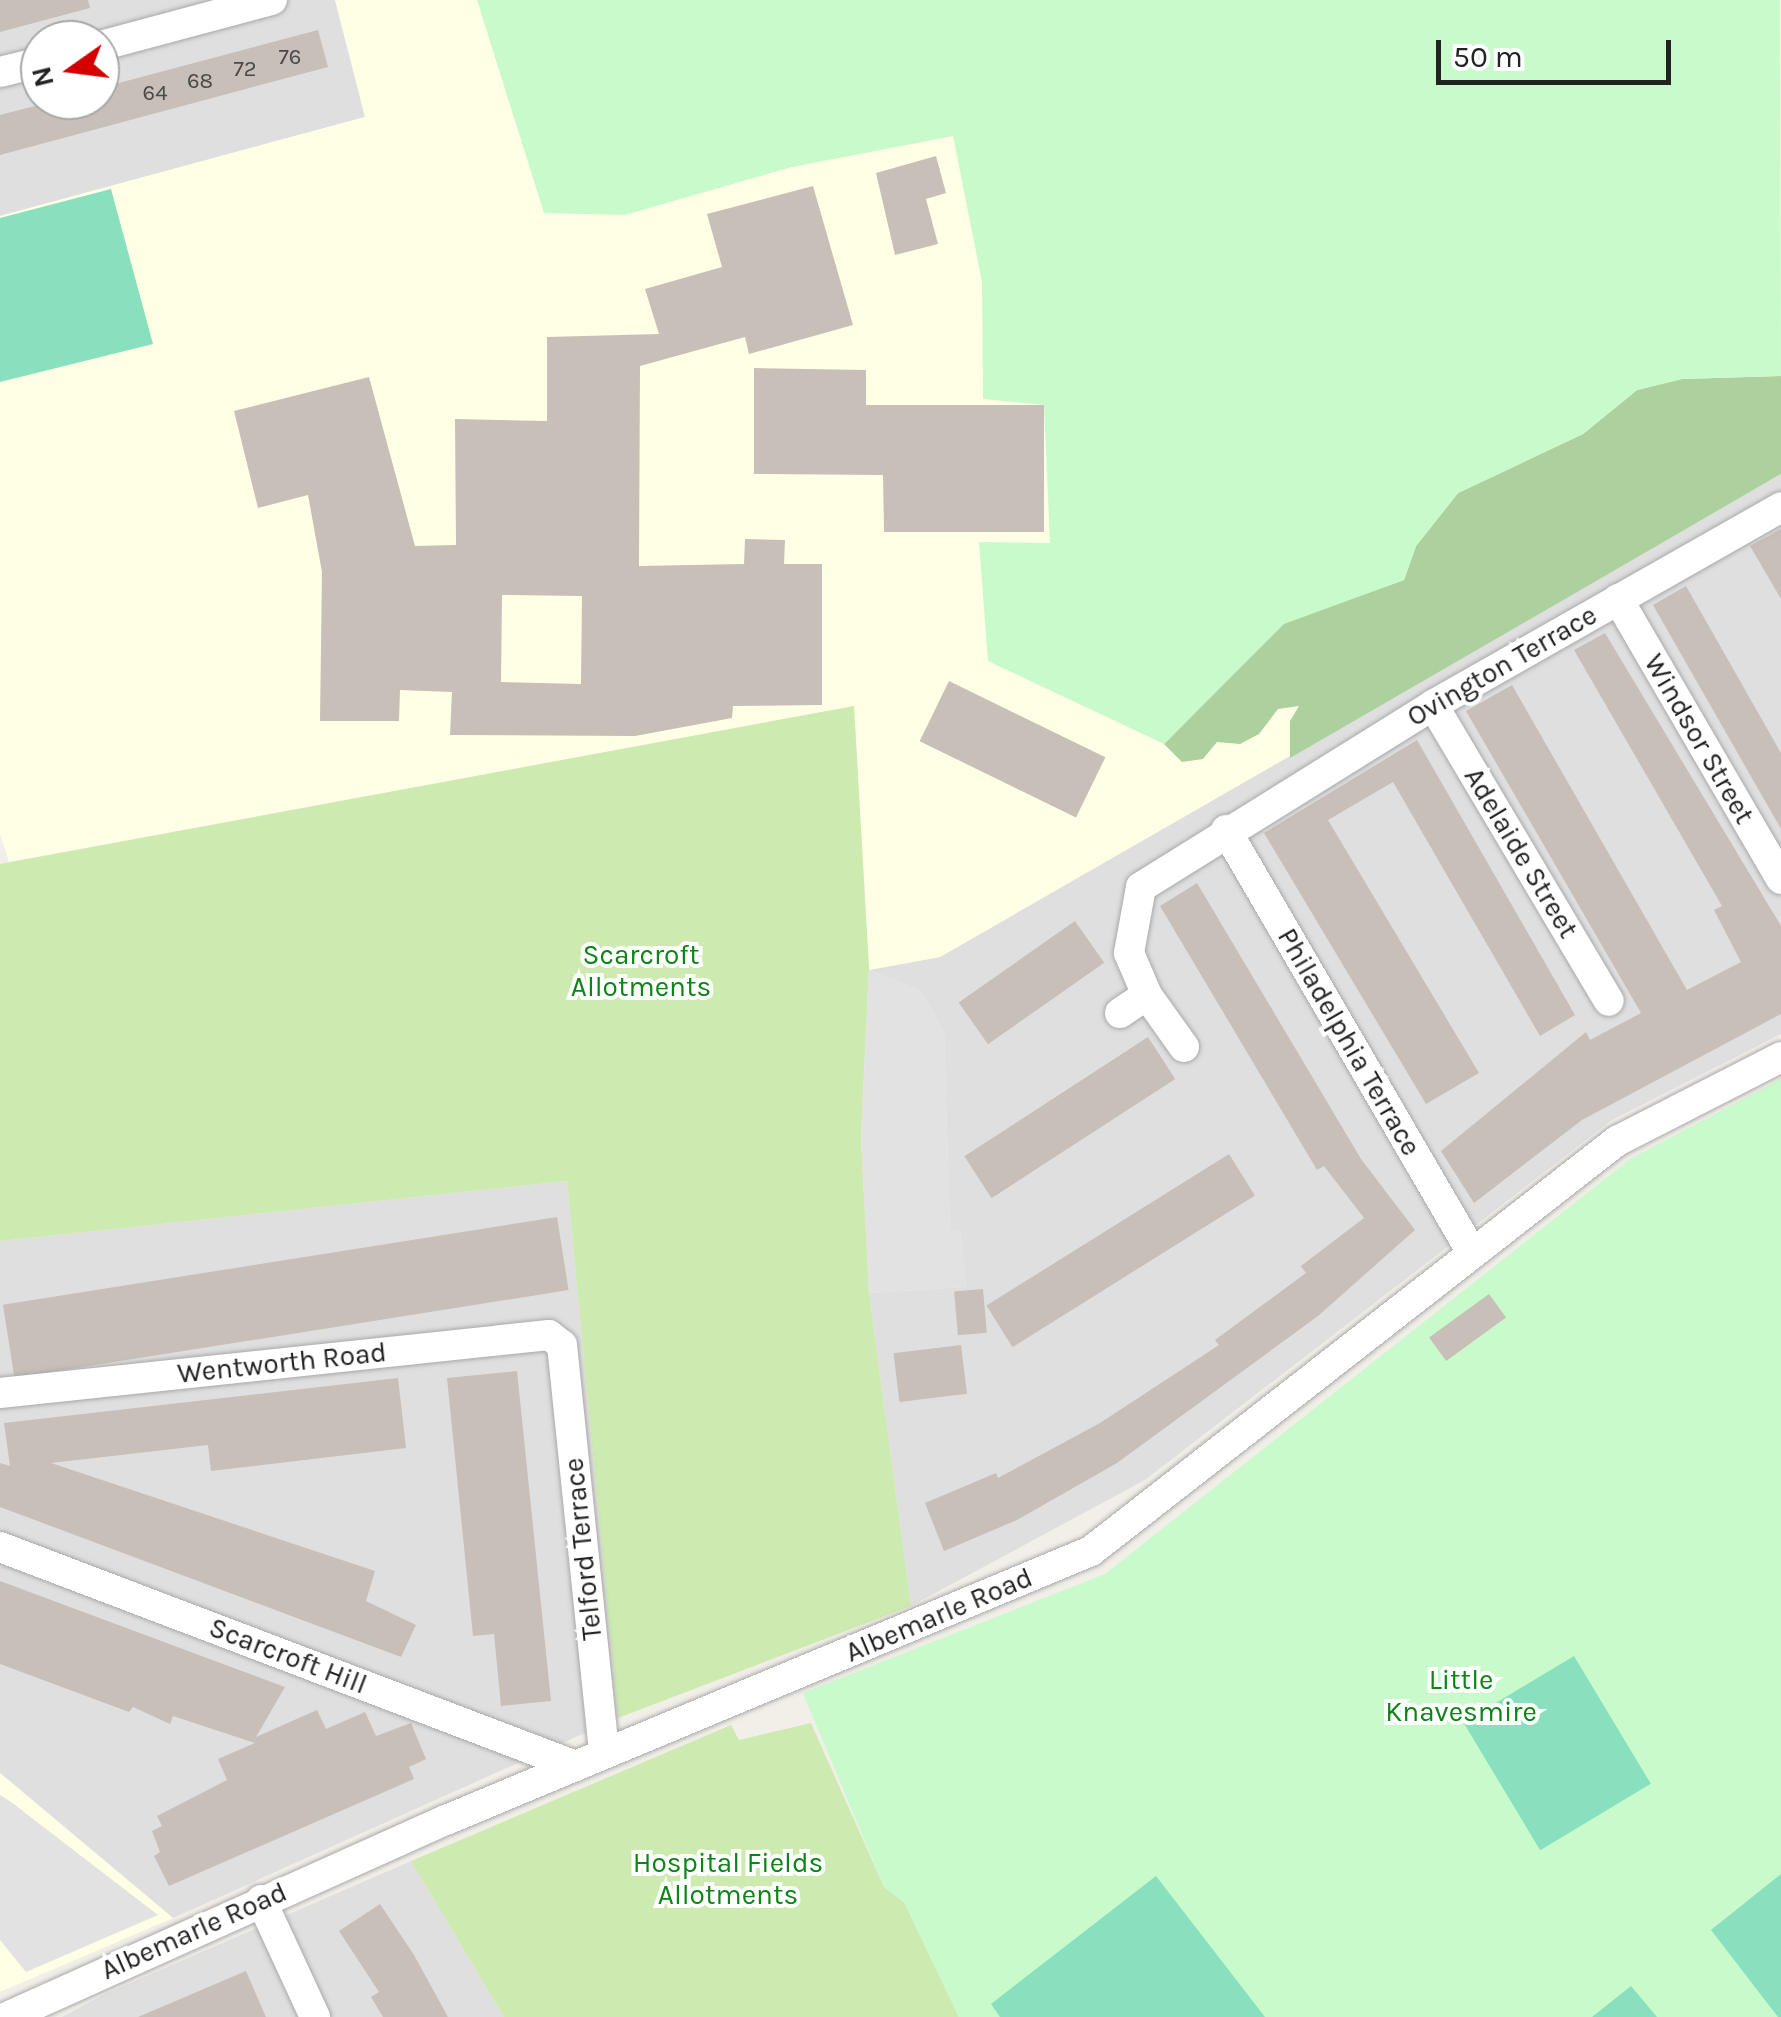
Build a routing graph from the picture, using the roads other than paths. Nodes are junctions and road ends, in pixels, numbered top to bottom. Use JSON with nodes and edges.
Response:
{"nodes":[{"id":1,"x":272,"y":0,"type":"edge"},
{"id":2,"x":120,"y":41,"type":"edge"},
{"id":3,"x":1781,"y":507,"type":"edge"},
{"id":4,"x":1618,"y":599,"type":"junction"},
{"id":5,"x":1433,"y":705,"type":"junction"},
{"id":6,"x":1226,"y":830,"type":"junction"},
{"id":7,"x":1781,"y":879,"type":"edge"},
{"id":8,"x":1147,"y":995,"type":"junction"},
{"id":9,"x":1609,"y":1001,"type":"dead end"},
{"id":10,"x":1120,"y":1014,"type":"dead end"},
{"id":11,"x":1184,"y":1046,"type":"dead end"},
{"id":12,"x":1781,"y":1057,"type":"edge"},
{"id":13,"x":1472,"y":1252,"type":"junction"},
{"id":14,"x":562,"y":1345,"type":"joint"},
{"id":15,"x":0,"y":1393,"type":"edge"},
{"id":16,"x":0,"y":1546,"type":"edge"},
{"id":17,"x":604,"y":1753,"type":"junction"},
{"id":18,"x":576,"y":1766,"type":"junction"},
{"id":19,"x":261,"y":1900,"type":"junction"},
{"id":20,"x":7,"y":2017,"type":"edge"},
{"id":21,"x":316,"y":2017,"type":"edge"}],
"edges":[{"from":1,"to":2,"type":"street"},
{"from":3,"to":4,"type":"street","name":"Ovington Terrace"},
{"from":4,"to":5,"type":"street","name":"Ovington Terrace"},
{"from":4,"to":7,"type":"street","name":"Windsor Street"},
{"from":5,"to":6,"type":"street","name":"Ovington Terrace"},
{"from":5,"to":9,"type":"street","name":"Adelaide Street"},
{"from":6,"to":8,"type":"street","name":"Ovington Terrace"},
{"from":6,"to":13,"type":"street","name":"Philadelphia Terrace"},
{"from":8,"to":10,"type":"street"},
{"from":8,"to":11,"type":"street","name":"Ovington Terrace"},
{"from":12,"to":13,"type":"street","name":"Albemarle Road"},
{"from":13,"to":17,"type":"street","name":"Albemarle Road"},
{"from":14,"to":15,"type":"street","name":"Wentworth Road"},
{"from":14,"to":17,"type":"street","name":"Telford Terrace"},
{"from":16,"to":18,"type":"street","name":"Scarcroft Hill"},
{"from":17,"to":18,"type":"street","name":"Albemarle Road"},
{"from":18,"to":19,"type":"street","name":"Albemarle Road"},
{"from":19,"to":20,"type":"street","name":"Albemarle Road"},
{"from":19,"to":21,"type":"street"}]}
